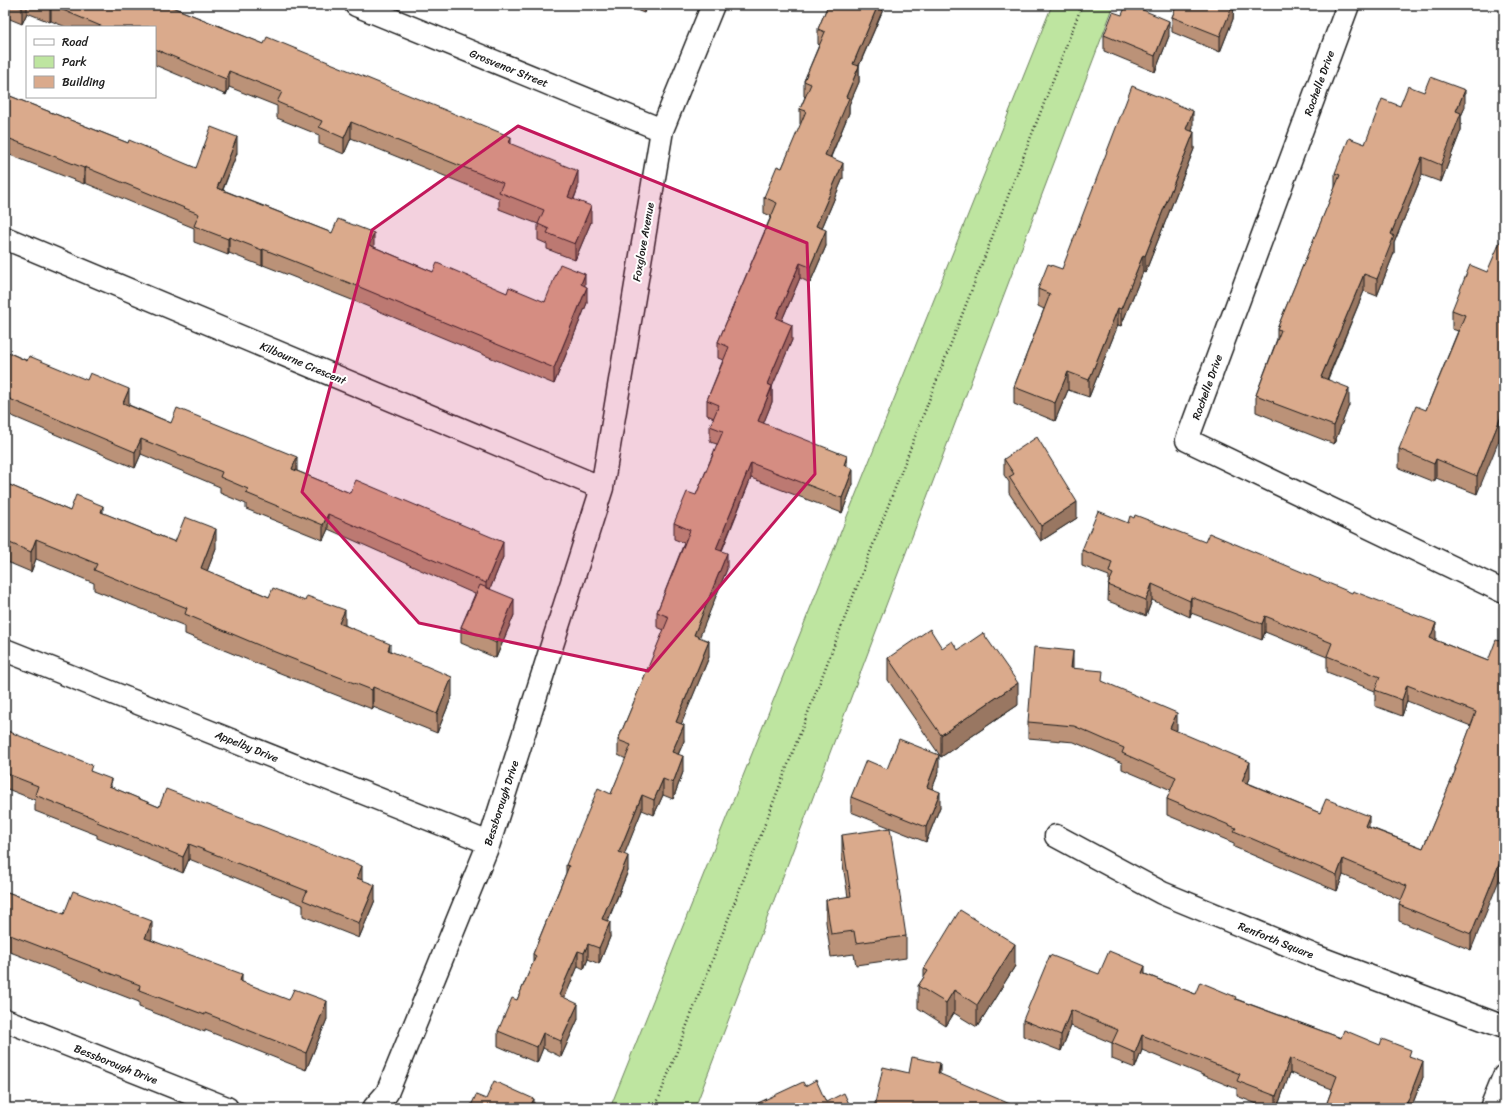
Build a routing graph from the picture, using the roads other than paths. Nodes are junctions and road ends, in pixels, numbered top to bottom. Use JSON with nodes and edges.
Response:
{"nodes":[{"id":1,"x":356,"y":5,"type":"edge"},
{"id":2,"x":713,"y":5,"type":"edge"},
{"id":3,"x":1348,"y":5,"type":"edge"},
{"id":4,"x":662,"y":130,"type":"junction"},
{"id":5,"x":5,"y":238,"type":"edge"},
{"id":6,"x":602,"y":488,"type":"junction"},
{"id":7,"x":1504,"y":592,"type":"edge"},
{"id":8,"x":5,"y":650,"type":"edge"},
{"id":9,"x":1056,"y":836,"type":"dead end"},
{"id":10,"x":489,"y":843,"type":"junction"},
{"id":11,"x":5,"y":1020,"type":"edge"},
{"id":12,"x":1504,"y":1027,"type":"edge"},
{"id":13,"x":1504,"y":1076,"type":"edge"},
{"id":14,"x":227,"y":1108,"type":"edge"},
{"id":15,"x":374,"y":1108,"type":"edge"},
{"id":16,"x":1491,"y":1108,"type":"edge"}],
"edges":[{"from":1,"to":4,"type":"street","name":"Grosvenor Street"},
{"from":2,"to":4,"type":"street","name":"Foxglove Avenue"},
{"from":3,"to":7,"type":"street","name":"Rochelle Drive"},
{"from":4,"to":6,"type":"street","name":"Foxglove Avenue"},
{"from":5,"to":6,"type":"street","name":"Kilbourne Crescent"},
{"from":6,"to":10,"type":"street","name":"Bessborough Drive"},
{"from":8,"to":10,"type":"street","name":"Appelby Drive"},
{"from":9,"to":12,"type":"street","name":"Renforth Square"},
{"from":10,"to":15,"type":"street","name":"Bessborough Drive"},
{"from":11,"to":14,"type":"street","name":"Bessborough Drive"},
{"from":13,"to":16,"type":"street"}]}
